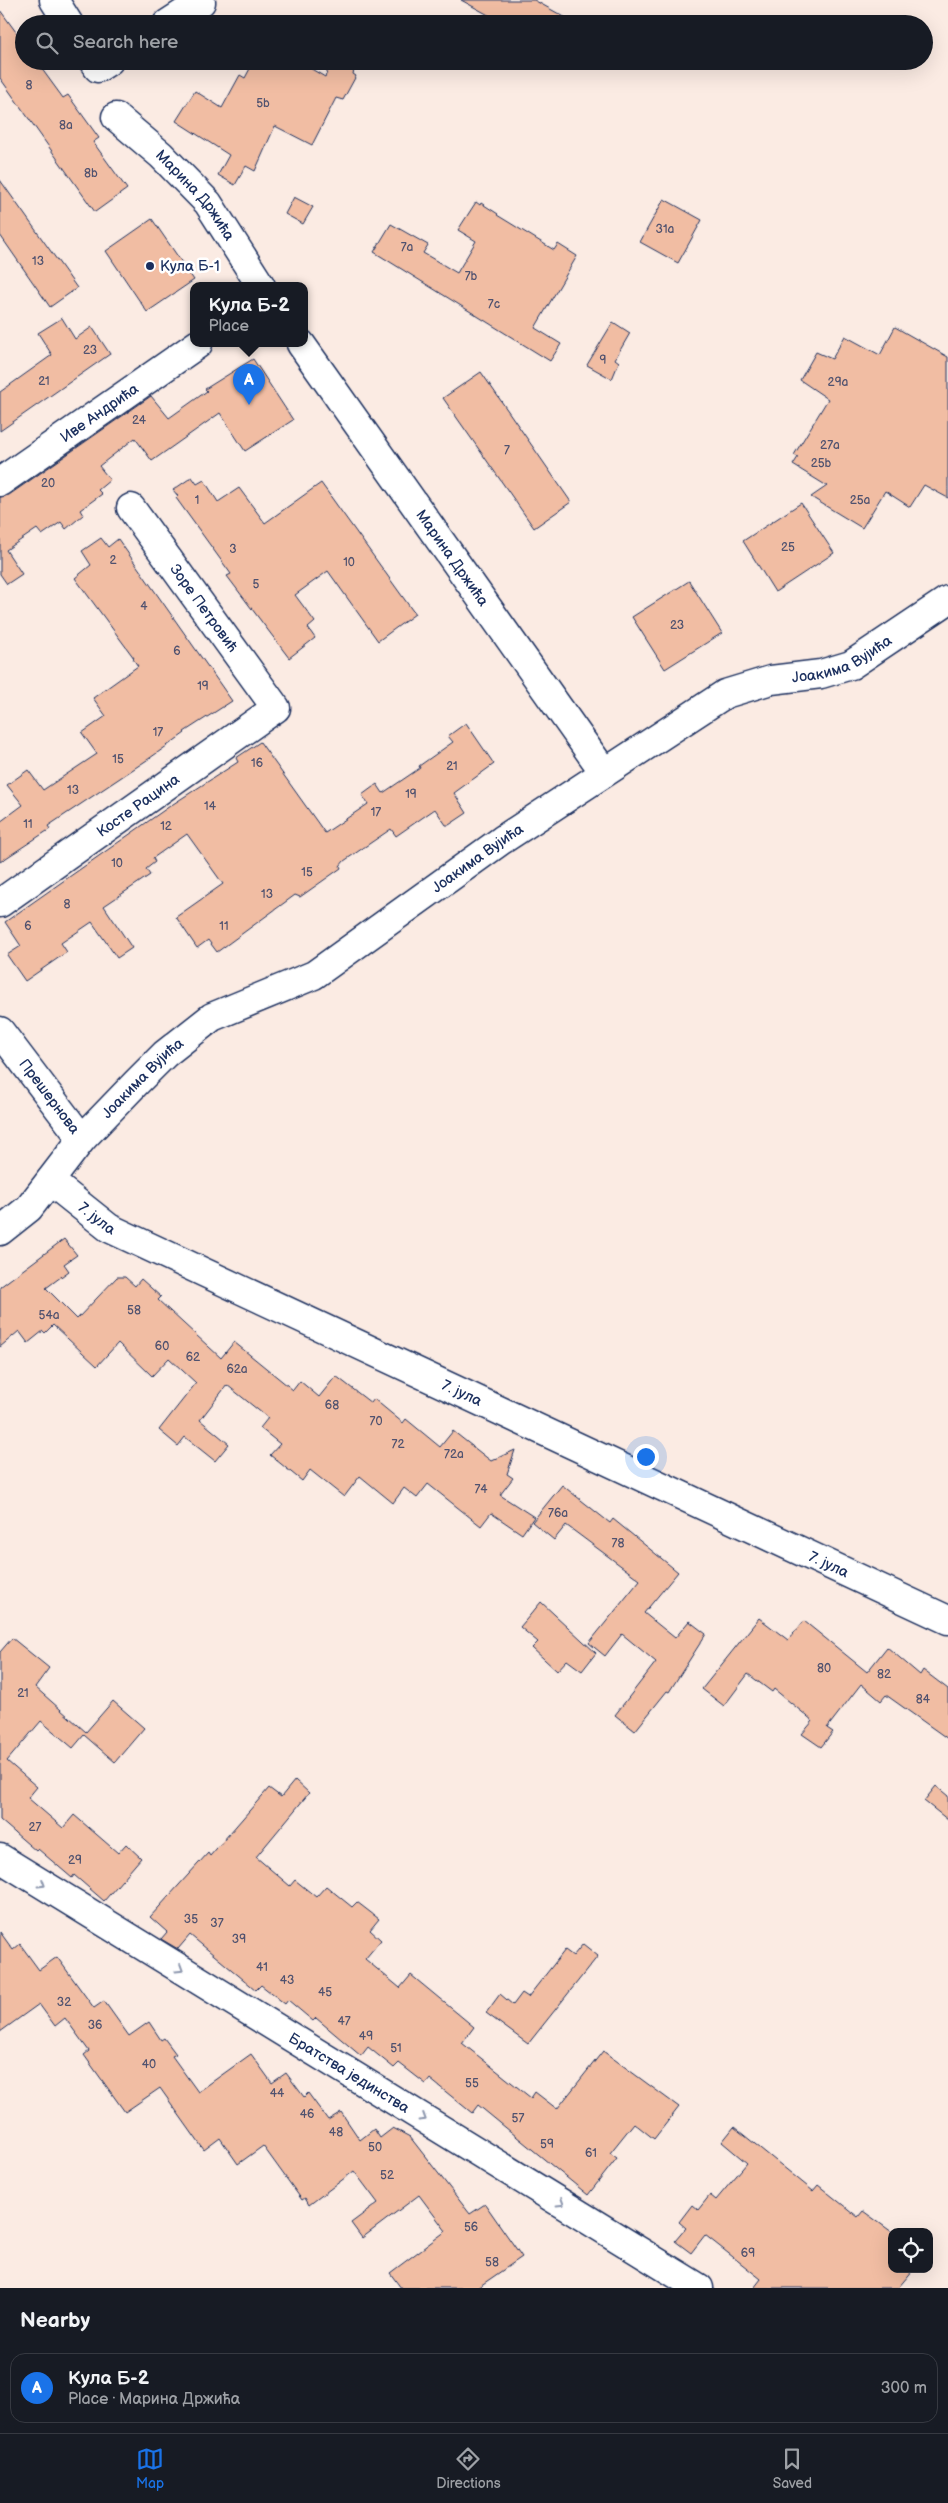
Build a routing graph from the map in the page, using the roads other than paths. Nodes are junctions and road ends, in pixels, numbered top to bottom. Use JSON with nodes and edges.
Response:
{"nodes":[{"id":1,"x":54,"y":0,"type":"edge"},
{"id":2,"x":201,"y":2,"type":"dead end"},
{"id":3,"x":63,"y":15,"type":"edge"},
{"id":4,"x":181,"y":15,"type":"edge"},
{"id":5,"x":116,"y":117,"type":"dead end"},
{"id":6,"x":258,"y":282,"type":"edge"},
{"id":7,"x":194,"y":347,"type":"edge"},
{"id":8,"x":303,"y":347,"type":"edge"},
{"id":9,"x":0,"y":482,"type":"edge"},
{"id":10,"x":131,"y":508,"type":"dead end"},
{"id":11,"x":948,"y":600,"type":"edge"},
{"id":12,"x":276,"y":708,"type":"joint"},
{"id":13,"x":604,"y":772,"type":"junction"},
{"id":14,"x":0,"y":903,"type":"edge"},
{"id":15,"x":0,"y":1031,"type":"edge"},
{"id":16,"x":82,"y":1139,"type":"junction"},
{"id":17,"x":50,"y":1181,"type":"junction"},
{"id":18,"x":0,"y":1231,"type":"edge"},
{"id":19,"x":948,"y":1620,"type":"edge"},
{"id":20,"x":0,"y":1858,"type":"edge"},
{"id":21,"x":700,"y":2288,"type":"edge"}],
"edges":[{"from":1,"to":3,"type":"street"},
{"from":2,"to":4,"type":"street"},
{"from":5,"to":6,"type":"street","name":"Марина Држића"},
{"from":7,"to":9,"type":"street","name":"Иве Андрића"},
{"from":8,"to":13,"type":"street","name":"Марина Држића"},
{"from":10,"to":12,"type":"street","name":"Зоре Петровић"},
{"from":11,"to":13,"type":"street","name":"Јоакима Вујића"},
{"from":12,"to":14,"type":"street","name":"Косте Рацина"},
{"from":13,"to":16,"type":"street","name":"Јоакима Вујића"},
{"from":15,"to":16,"type":"street","name":"Прешернова"},
{"from":16,"to":17,"type":"street","name":"Јоакима Вујића"},
{"from":17,"to":18,"type":"street"},
{"from":17,"to":19,"type":"street","name":"7. јула"},
{"from":20,"to":21,"type":"street","name":"Братства јединства","one_way":true}]}
